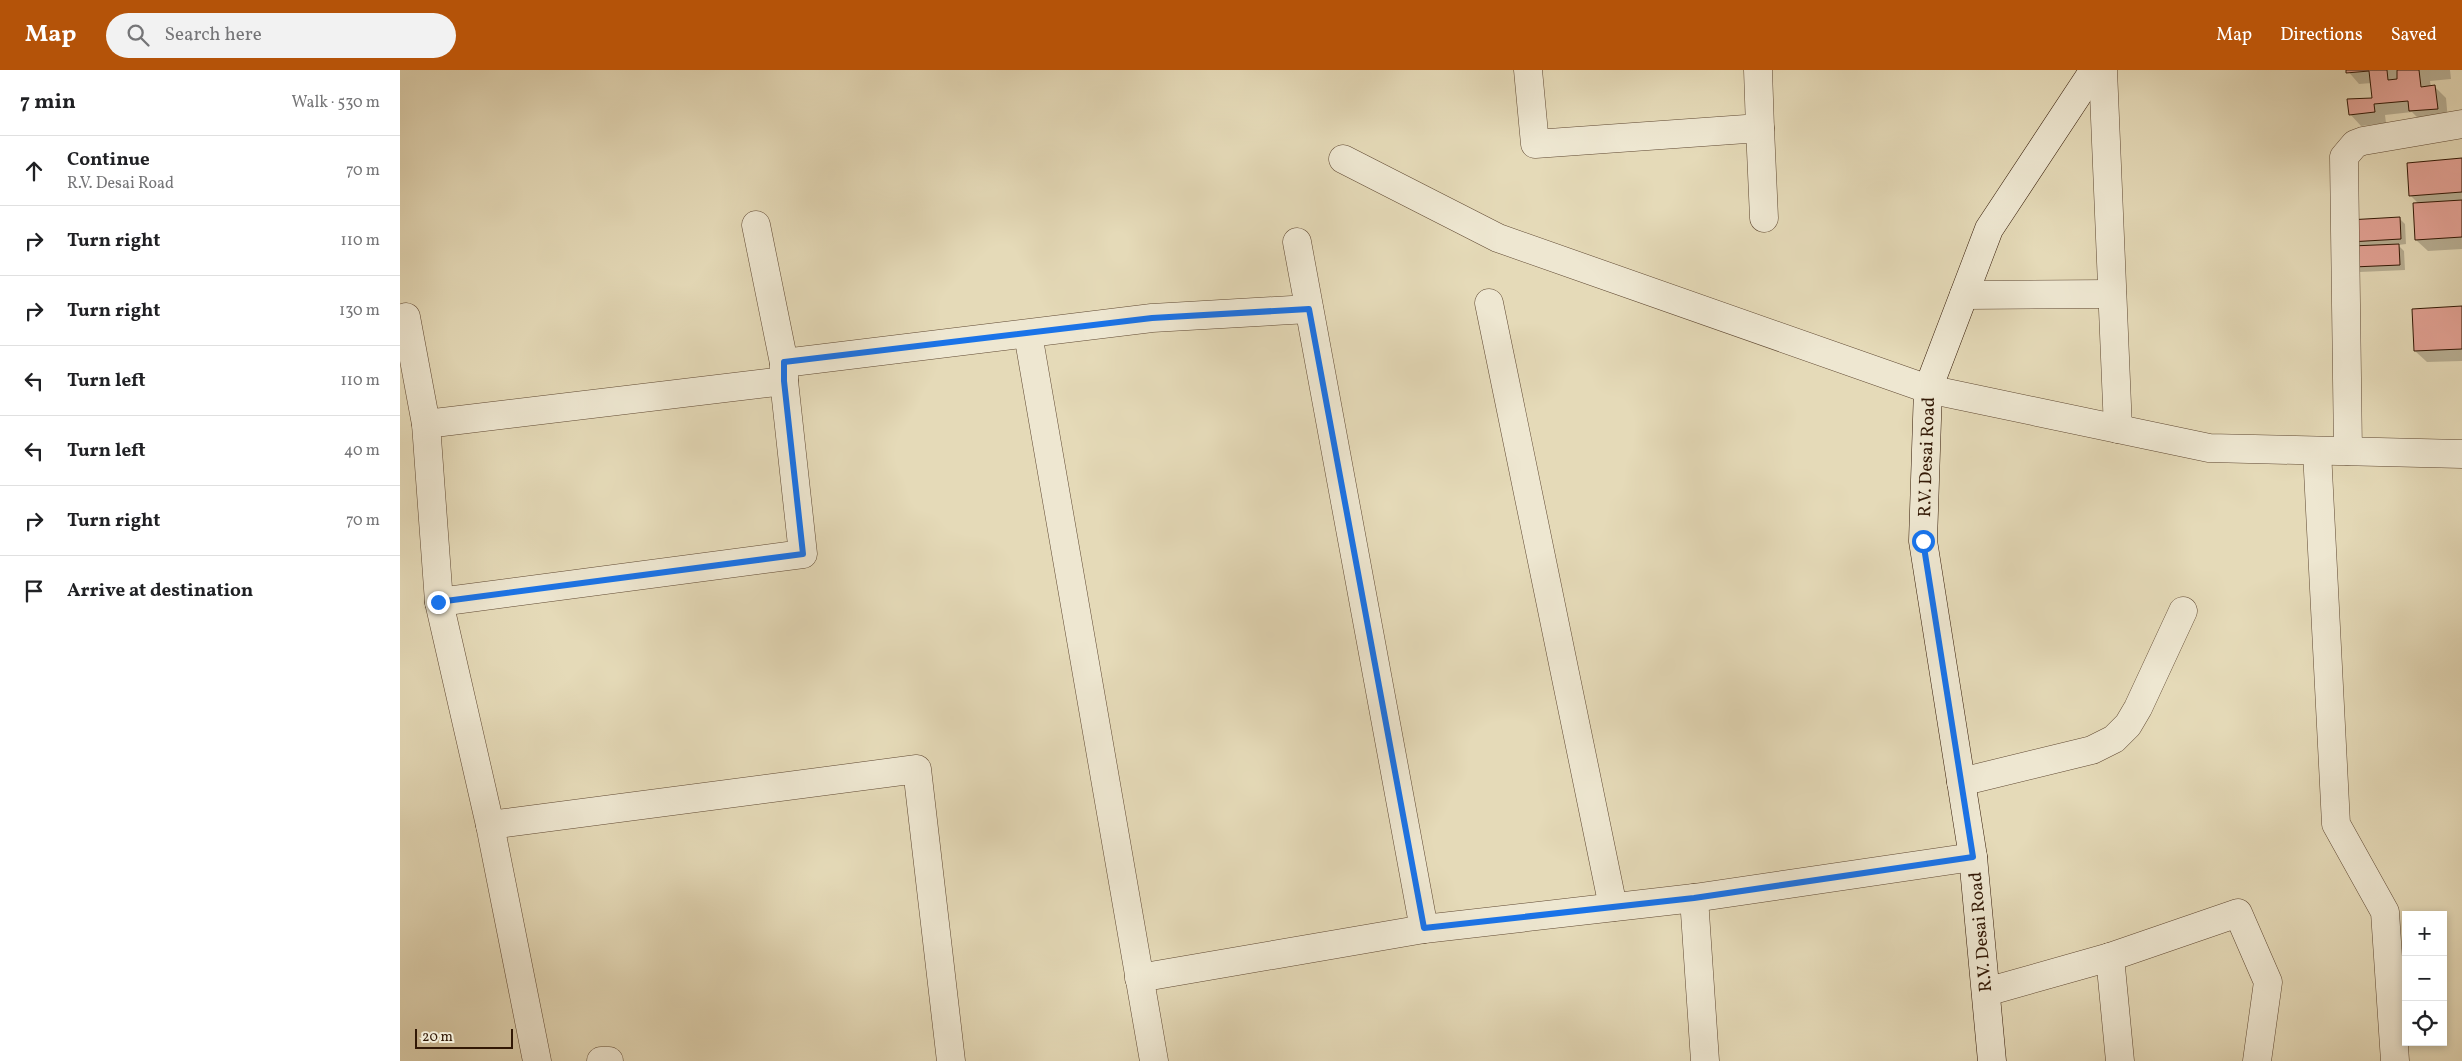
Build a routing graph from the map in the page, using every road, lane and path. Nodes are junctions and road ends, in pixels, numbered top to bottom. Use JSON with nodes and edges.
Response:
{"nodes":[{"id":1,"x":1528,"y":70,"type":"edge"},
{"id":2,"x":1758,"y":70,"type":"edge"},
{"id":3,"x":2094,"y":70,"type":"edge"},
{"id":4,"x":2103,"y":70,"type":"edge"},
{"id":5,"x":2462,"y":124,"type":"edge"},
{"id":6,"x":1760,"y":128,"type":"junction"},
{"id":7,"x":1343,"y":159,"type":"dead end"},
{"id":8,"x":1764,"y":218,"type":"dead end"},
{"id":9,"x":756,"y":225,"type":"dead end"},
{"id":10,"x":1297,"y":242,"type":"dead end"},
{"id":11,"x":2112,"y":294,"type":"junction"},
{"id":12,"x":1964,"y":295,"type":"junction"},
{"id":13,"x":1489,"y":303,"type":"dead end"},
{"id":14,"x":1309,"y":309,"type":"junction"},
{"id":15,"x":406,"y":317,"type":"dead end"},
{"id":16,"x":1028,"y":334,"type":"junction"},
{"id":17,"x":784,"y":372,"type":"junction"},
{"id":18,"x":1928,"y":389,"type":"junction"},
{"id":19,"x":426,"y":424,"type":"junction"},
{"id":20,"x":2118,"y":429,"type":"junction"},
{"id":21,"x":2317,"y":451,"type":"junction"},
{"id":22,"x":2348,"y":451,"type":"junction"},
{"id":23,"x":2462,"y":454,"type":"edge"},
{"id":24,"x":438,"y":602,"type":"junction"},
{"id":25,"x":2183,"y":611,"type":"dead end"},
{"id":26,"x":1961,"y":782,"type":"junction"},
{"id":27,"x":490,"y":825,"type":"junction"},
{"id":28,"x":1973,"y":857,"type":"junction"},
{"id":29,"x":1694,"y":898,"type":"junction"},
{"id":30,"x":1613,"y":907,"type":"junction"},
{"id":31,"x":1424,"y":928,"type":"junction"},
{"id":32,"x":2110,"y":957,"type":"junction"},
{"id":33,"x":1139,"y":978,"type":"junction"},
{"id":34,"x":1986,"y":992,"type":"junction"},
{"id":35,"x":537,"y":1061,"type":"edge"},
{"id":36,"x":601,"y":1061,"type":"edge"},
{"id":37,"x":609,"y":1061,"type":"edge"},
{"id":38,"x":951,"y":1061,"type":"edge"},
{"id":39,"x":1154,"y":1061,"type":"edge"},
{"id":40,"x":1705,"y":1061,"type":"edge"},
{"id":41,"x":1992,"y":1061,"type":"edge"},
{"id":42,"x":2120,"y":1061,"type":"edge"},
{"id":43,"x":2257,"y":1061,"type":"edge"},
{"id":44,"x":2395,"y":1061,"type":"edge"}],
"edges":[{"from":1,"to":6,"type":"street"},
{"from":2,"to":6,"type":"street"},
{"from":3,"to":12,"type":"street","name":"R.V. Desai Road"},
{"from":4,"to":11,"type":"street"},
{"from":5,"to":22,"type":"street"},
{"from":6,"to":8,"type":"street"},
{"from":7,"to":18,"type":"street"},
{"from":9,"to":17,"type":"street"},
{"from":10,"to":14,"type":"street"},
{"from":11,"to":12,"type":"street"},
{"from":11,"to":20,"type":"street"},
{"from":12,"to":18,"type":"street","name":"R.V. Desai Road"},
{"from":13,"to":30,"type":"street"},
{"from":14,"to":16,"type":"street"},
{"from":14,"to":31,"type":"street"},
{"from":15,"to":19,"type":"street"},
{"from":16,"to":17,"type":"street"},
{"from":16,"to":33,"type":"street"},
{"from":17,"to":19,"type":"street"},
{"from":17,"to":24,"type":"street"},
{"from":18,"to":20,"type":"street"},
{"from":18,"to":26,"type":"street","name":"R.V. Desai Road"},
{"from":19,"to":24,"type":"street"},
{"from":20,"to":21,"type":"street"},
{"from":21,"to":22,"type":"street"},
{"from":21,"to":44,"type":"street"},
{"from":22,"to":23,"type":"street"},
{"from":24,"to":27,"type":"street"},
{"from":25,"to":26,"type":"street"},
{"from":26,"to":28,"type":"street","name":"R.V. Desai Road"},
{"from":27,"to":35,"type":"street"},
{"from":27,"to":38,"type":"street"},
{"from":28,"to":29,"type":"street"},
{"from":28,"to":34,"type":"street","name":"R.V. Desai Road"},
{"from":29,"to":30,"type":"street"},
{"from":29,"to":40,"type":"street"},
{"from":30,"to":31,"type":"street"},
{"from":31,"to":33,"type":"street"},
{"from":32,"to":34,"type":"street"},
{"from":32,"to":42,"type":"street"},
{"from":32,"to":43,"type":"street"},
{"from":33,"to":39,"type":"street"},
{"from":34,"to":41,"type":"street","name":"R.V. Desai Road"},
{"from":36,"to":37,"type":"street"}]}
